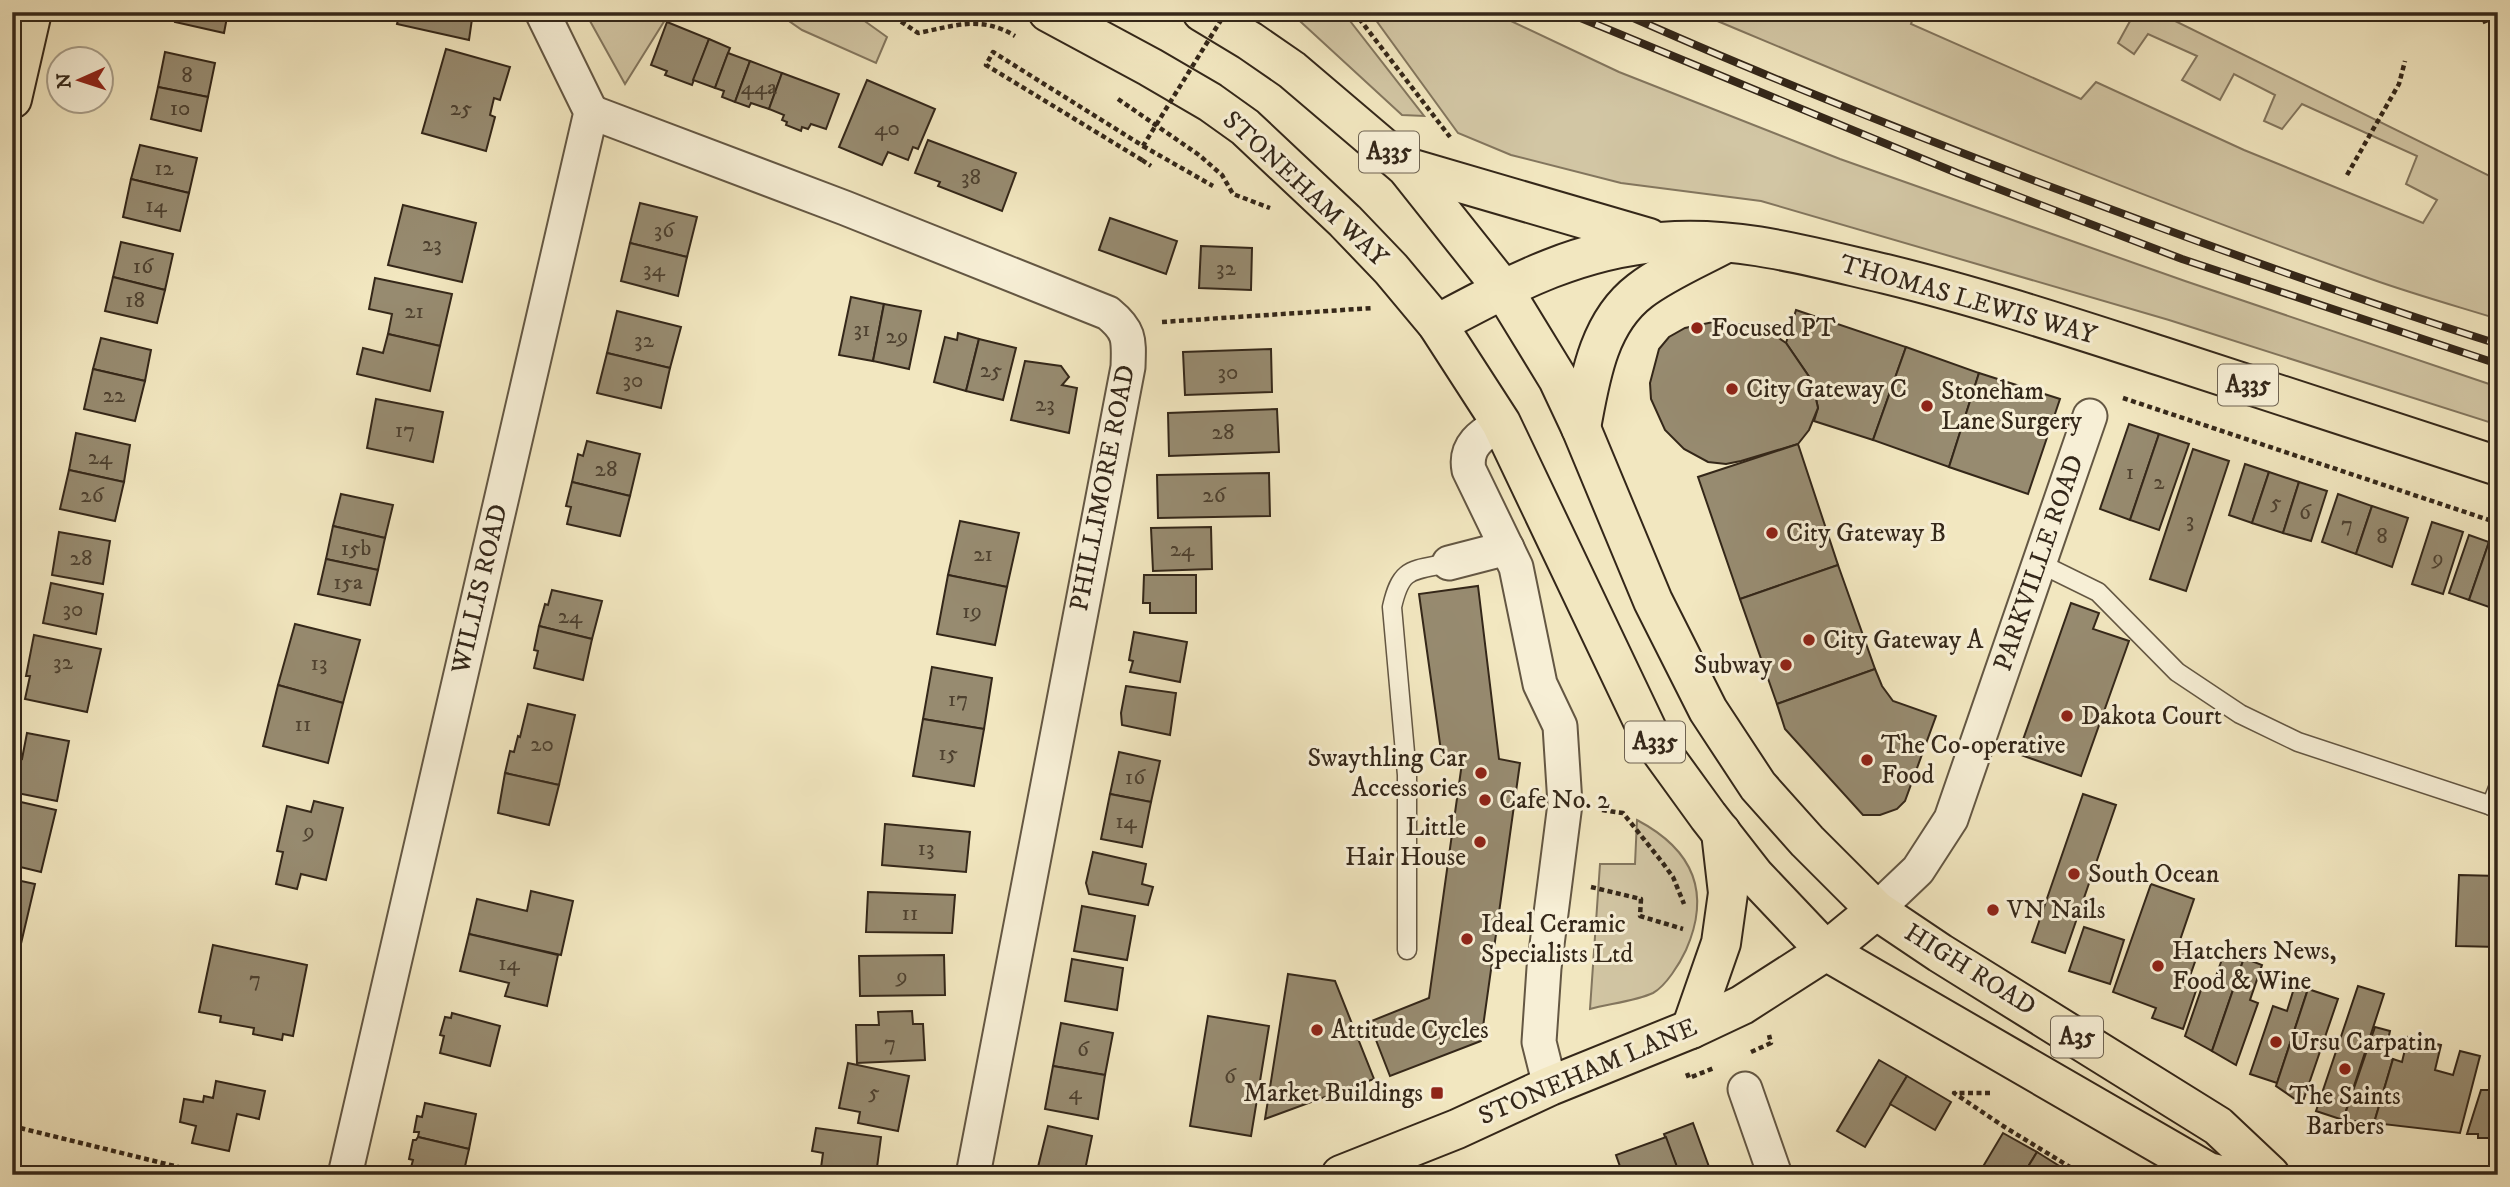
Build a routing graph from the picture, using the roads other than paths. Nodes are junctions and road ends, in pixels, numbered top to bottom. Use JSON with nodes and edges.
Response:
{"nodes":[{"id":1,"x":32,"y":12,"type":"edge"},
{"id":2,"x":542,"y":12,"type":"edge"},
{"id":3,"x":1048,"y":12,"type":"edge"},
{"id":4,"x":1202,"y":12,"type":"edge"},
{"id":5,"x":12,"y":99,"type":"edge"},
{"id":6,"x":591,"y":112,"type":"junction"},
{"id":7,"x":1406,"y":167,"type":"junction"},
{"id":8,"x":1662,"y":242,"type":"junction"},
{"id":9,"x":1728,"y":242,"type":"junction"},
{"id":10,"x":1503,"y":289,"type":"junction"},
{"id":11,"x":1437,"y":324,"type":"junction"},
{"id":12,"x":2090,"y":416,"type":"road end"},
{"id":13,"x":1502,"y":423,"type":"junction"},
{"id":14,"x":1581,"y":428,"type":"junction"},
{"id":15,"x":2498,"y":466,"type":"edge"},
{"id":16,"x":1507,"y":548,"type":"junction"},
{"id":17,"x":2039,"y":563,"type":"junction"},
{"id":18,"x":1449,"y":564,"type":"joint"},
{"id":19,"x":2498,"y":788,"type":"edge"},
{"id":20,"x":2494,"y":807,"type":"edge"},
{"id":21,"x":1721,"y":832,"type":"junction"},
{"id":22,"x":1876,"y":910,"type":"junction"},
{"id":23,"x":1408,"y":950,"type":"dead end"},
{"id":24,"x":1826,"y":951,"type":"junction"},
{"id":25,"x":1691,"y":1029,"type":"junction"},
{"id":26,"x":1550,"y":1086,"type":"junction"},
{"id":27,"x":1745,"y":1089,"type":"dead end"},
{"id":28,"x":345,"y":1175,"type":"edge"},
{"id":29,"x":973,"y":1175,"type":"edge"},
{"id":30,"x":1341,"y":1175,"type":"edge"},
{"id":31,"x":1775,"y":1175,"type":"edge"},
{"id":32,"x":2220,"y":1175,"type":"edge"},
{"id":33,"x":2270,"y":1175,"type":"edge"}],
"edges":[{"from":1,"to":5,"type":"main road"},
{"from":2,"to":6,"type":"street"},
{"from":3,"to":11,"type":"main road","name":"STONEHAM WAY","number":"A335"},
{"from":4,"to":7,"type":"main road","number":"A335"},
{"from":6,"to":28,"type":"street","name":"WILLIS ROAD"},
{"from":6,"to":29,"type":"street","name":"PHILLIMORE ROAD"},
{"from":7,"to":8,"type":"main road"},
{"from":7,"to":10,"type":"main road","number":"A335"},
{"from":8,"to":9,"type":"main road","name":"THOMAS LEWIS WAY","number":"A335"},
{"from":8,"to":10,"type":"main road","name":"THOMAS LEWIS WAY","number":"A335"},
{"from":9,"to":14,"type":"main road"},
{"from":9,"to":15,"type":"main road","name":"THOMAS LEWIS WAY","number":"A335"},
{"from":10,"to":11,"type":"main road","name":"THOMAS LEWIS WAY","number":"A335"},
{"from":10,"to":14,"type":"main road","number":"A335"},
{"from":11,"to":13,"type":"main road","number":"A335"},
{"from":12,"to":17,"type":"street","name":"PARKVILLE ROAD"},
{"from":13,"to":16,"type":"street"},
{"from":13,"to":21,"type":"main road","number":"A335"},
{"from":14,"to":22,"type":"main road","number":"A335"},
{"from":16,"to":18,"type":"street"},
{"from":16,"to":26,"type":"street"},
{"from":17,"to":20,"type":"lane"},
{"from":17,"to":22,"type":"street","name":"PARKVILLE ROAD"},
{"from":18,"to":23,"type":"lane"},
{"from":19,"to":20,"type":"lane"},
{"from":21,"to":24,"type":"main road","number":"A335"},
{"from":21,"to":25,"type":"main road"},
{"from":22,"to":24,"type":"main road","name":"STONEHAM LANE"},
{"from":22,"to":33,"type":"main road","name":"HIGH ROAD","number":"A35"},
{"from":24,"to":25,"type":"main road","name":"STONEHAM LANE"},
{"from":24,"to":32,"type":"main road","name":"HIGH ROAD","number":"A35"},
{"from":25,"to":26,"type":"main road","name":"STONEHAM LANE"},
{"from":26,"to":30,"type":"main road","name":"STONEHAM LANE"},
{"from":27,"to":31,"type":"street"}]}
